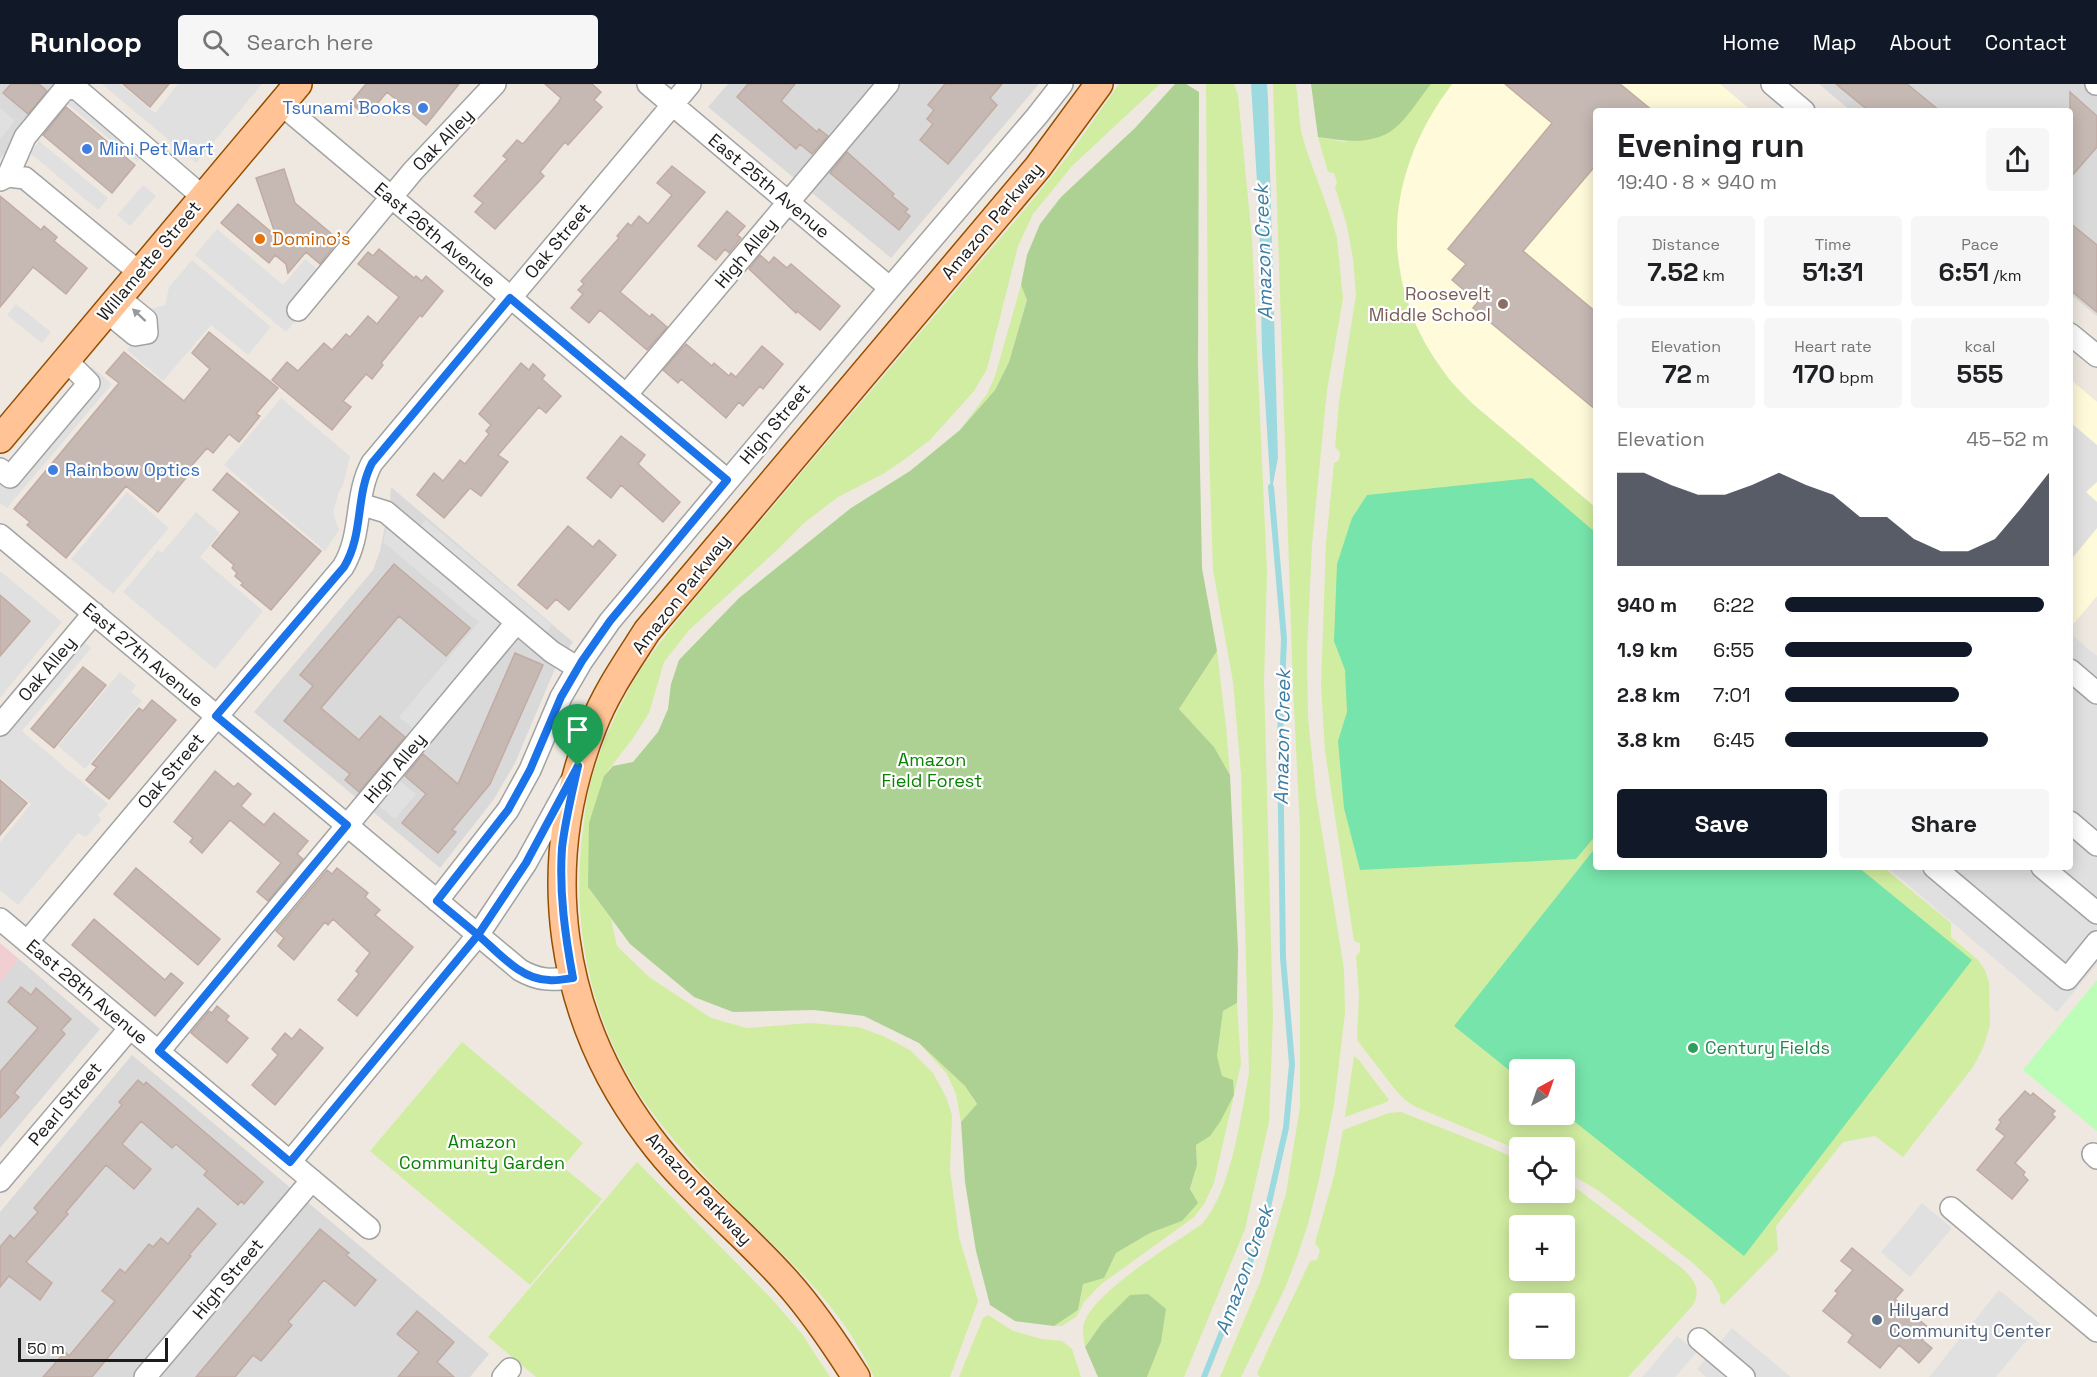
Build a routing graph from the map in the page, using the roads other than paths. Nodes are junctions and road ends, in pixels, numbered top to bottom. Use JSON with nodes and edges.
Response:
{"nodes":[{"id":1,"x":495,"y":84,"type":"edge"},
{"id":2,"x":648,"y":84,"type":"edge"},
{"id":3,"x":690,"y":84,"type":"edge"},
{"id":4,"x":888,"y":84,"type":"edge"},
{"id":5,"x":1062,"y":84,"type":"edge"},
{"id":6,"x":1099,"y":84,"type":"edge"},
{"id":7,"x":1772,"y":84,"type":"edge"},
{"id":8,"x":86,"y":89,"type":"edge"},
{"id":9,"x":290,"y":94,"type":"edge"},
{"id":10,"x":673,"y":105,"type":"junction"},
{"id":11,"x":1800,"y":108,"type":"edge"},
{"id":12,"x":4,"y":178,"type":"edge"},
{"id":13,"x":203,"y":197,"type":"junction"},
{"id":14,"x":392,"y":197,"type":"junction"},
{"id":15,"x":789,"y":202,"type":"junction"},
{"id":16,"x":140,"y":273,"type":"junction"},
{"id":17,"x":890,"y":288,"type":"junction"},
{"id":18,"x":510,"y":298,"type":"junction"},
{"id":19,"x":298,"y":310,"type":"dead end"},
{"id":20,"x":2073,"y":336,"type":"edge"},
{"id":21,"x":2097,"y":356,"type":"edge"},
{"id":22,"x":66,"y":360,"type":"junction"},
{"id":23,"x":626,"y":395,"type":"junction"},
{"id":24,"x":0,"y":439,"type":"edge"},
{"id":25,"x":0,"y":469,"type":"edge"},
{"id":26,"x":727,"y":480,"type":"junction"},
{"id":27,"x":360,"y":504,"type":"junction"},
{"id":28,"x":0,"y":535,"type":"edge"},
{"id":29,"x":94,"y":613,"type":"junction"},
{"id":30,"x":516,"y":623,"type":"junction"},
{"id":31,"x":578,"y":668,"type":"junction"},
{"id":32,"x":2073,"y":673,"type":"edge"},
{"id":33,"x":2097,"y":693,"type":"edge"},
{"id":34,"x":216,"y":716,"type":"junction"},
{"id":35,"x":0,"y":725,"type":"edge"},
{"id":36,"x":578,"y":766,"type":"junction"},
{"id":37,"x":347,"y":825,"type":"junction"},
{"id":38,"x":2073,"y":825,"type":"edge"},
{"id":39,"x":2097,"y":845,"type":"edge"},
{"id":40,"x":1938,"y":870,"type":"edge"},
{"id":41,"x":2046,"y":870,"type":"edge"},
{"id":42,"x":437,"y":901,"type":"junction"},
{"id":43,"x":2097,"y":913,"type":"edge"},
{"id":44,"x":0,"y":919,"type":"edge"},
{"id":45,"x":478,"y":935,"type":"junction"},
{"id":46,"x":27,"y":942,"type":"junction"},
{"id":47,"x":2097,"y":942,"type":"edge"},
{"id":48,"x":573,"y":978,"type":"junction"},
{"id":49,"x":130,"y":1028,"type":"junction"},
{"id":50,"x":159,"y":1051,"type":"junction"},
{"id":51,"x":290,"y":1162,"type":"junction"},
{"id":52,"x":312,"y":1180,"type":"junction"},
{"id":53,"x":0,"y":1181,"type":"edge"},
{"id":54,"x":1951,"y":1208,"type":"dead end"},
{"id":55,"x":369,"y":1228,"type":"dead end"},
{"id":56,"x":2097,"y":1330,"type":"edge"},
{"id":57,"x":1699,"y":1339,"type":"dead end"},
{"id":58,"x":145,"y":1377,"type":"edge"},
{"id":59,"x":856,"y":1377,"type":"edge"},
{"id":60,"x":1744,"y":1377,"type":"edge"}],
"edges":[{"from":1,"to":14,"type":"street","name":"Oak Alley"},
{"from":2,"to":10,"type":"street","name":"East 25th Avenue"},
{"from":3,"to":10,"type":"street","name":"Oak Street"},
{"from":4,"to":15,"type":"street","name":"High Alley"},
{"from":5,"to":17,"type":"street","name":"High Street"},
{"from":6,"to":36,"type":"main road","name":"Amazon Parkway"},
{"from":7,"to":11,"type":"street"},
{"from":8,"to":12,"type":"street"},
{"from":8,"to":13,"type":"street"},
{"from":9,"to":13,"type":"main road","name":"Willamette Street"},
{"from":9,"to":14,"type":"street","name":"East 26th Avenue"},
{"from":10,"to":15,"type":"street","name":"East 25th Avenue"},
{"from":10,"to":18,"type":"street","name":"Oak Street"},
{"from":12,"to":16,"type":"street"},
{"from":13,"to":16,"type":"main road","name":"Willamette Street"},
{"from":14,"to":18,"type":"street","name":"East 26th Avenue"},
{"from":14,"to":19,"type":"street","name":"Oak Alley"},
{"from":15,"to":17,"type":"street","name":"East 25th Avenue"},
{"from":15,"to":23,"type":"street","name":"High Alley"},
{"from":16,"to":22,"type":"main road","name":"Willamette Street"},
{"from":17,"to":26,"type":"street","name":"High Street"},
{"from":18,"to":23,"type":"street","name":"East 26th Avenue"},
{"from":18,"to":27,"type":"street","name":"Oak Street"},
{"from":20,"to":21,"type":"street"},
{"from":22,"to":24,"type":"main road","name":"Willamette Street"},
{"from":22,"to":25,"type":"street"},
{"from":23,"to":26,"type":"street","name":"East 26th Avenue"},
{"from":26,"to":31,"type":"street","name":"High Street"},
{"from":27,"to":30,"type":"street"},
{"from":27,"to":34,"type":"street","name":"Oak Street"},
{"from":28,"to":29,"type":"street","name":"East 27th Avenue"},
{"from":29,"to":34,"type":"street","name":"East 27th Avenue"},
{"from":29,"to":35,"type":"street","name":"Oak Alley"},
{"from":30,"to":31,"type":"street"},
{"from":30,"to":37,"type":"street","name":"High Alley"},
{"from":31,"to":42,"type":"street","name":"High Street"},
{"from":32,"to":33,"type":"street"},
{"from":34,"to":37,"type":"street","name":"East 27th Avenue"},
{"from":34,"to":46,"type":"street","name":"Oak Street"},
{"from":36,"to":45,"type":"street"},
{"from":36,"to":48,"type":"main road","name":"Amazon Parkway"},
{"from":37,"to":42,"type":"street","name":"East 27th Avenue"},
{"from":37,"to":50,"type":"street","name":"High Alley"},
{"from":38,"to":39,"type":"street"},
{"from":40,"to":47,"type":"street"},
{"from":41,"to":43,"type":"street"},
{"from":42,"to":45,"type":"street","name":"East 27th Avenue"},
{"from":44,"to":46,"type":"street","name":"East 28th Avenue"},
{"from":45,"to":48,"type":"street","name":"East 27th Avenue"},
{"from":45,"to":51,"type":"street"},
{"from":46,"to":49,"type":"street","name":"East 28th Avenue"},
{"from":48,"to":59,"type":"main road","name":"Amazon Parkway"},
{"from":49,"to":50,"type":"street","name":"East 28th Avenue"},
{"from":49,"to":53,"type":"street","name":"Pearl Street"},
{"from":50,"to":51,"type":"street","name":"East 28th Avenue"},
{"from":51,"to":52,"type":"street","name":"East 28th Avenue"},
{"from":52,"to":55,"type":"street","name":"East 28th Avenue"},
{"from":52,"to":58,"type":"street","name":"High Street"},
{"from":54,"to":56,"type":"street"},
{"from":57,"to":60,"type":"street"}]}
